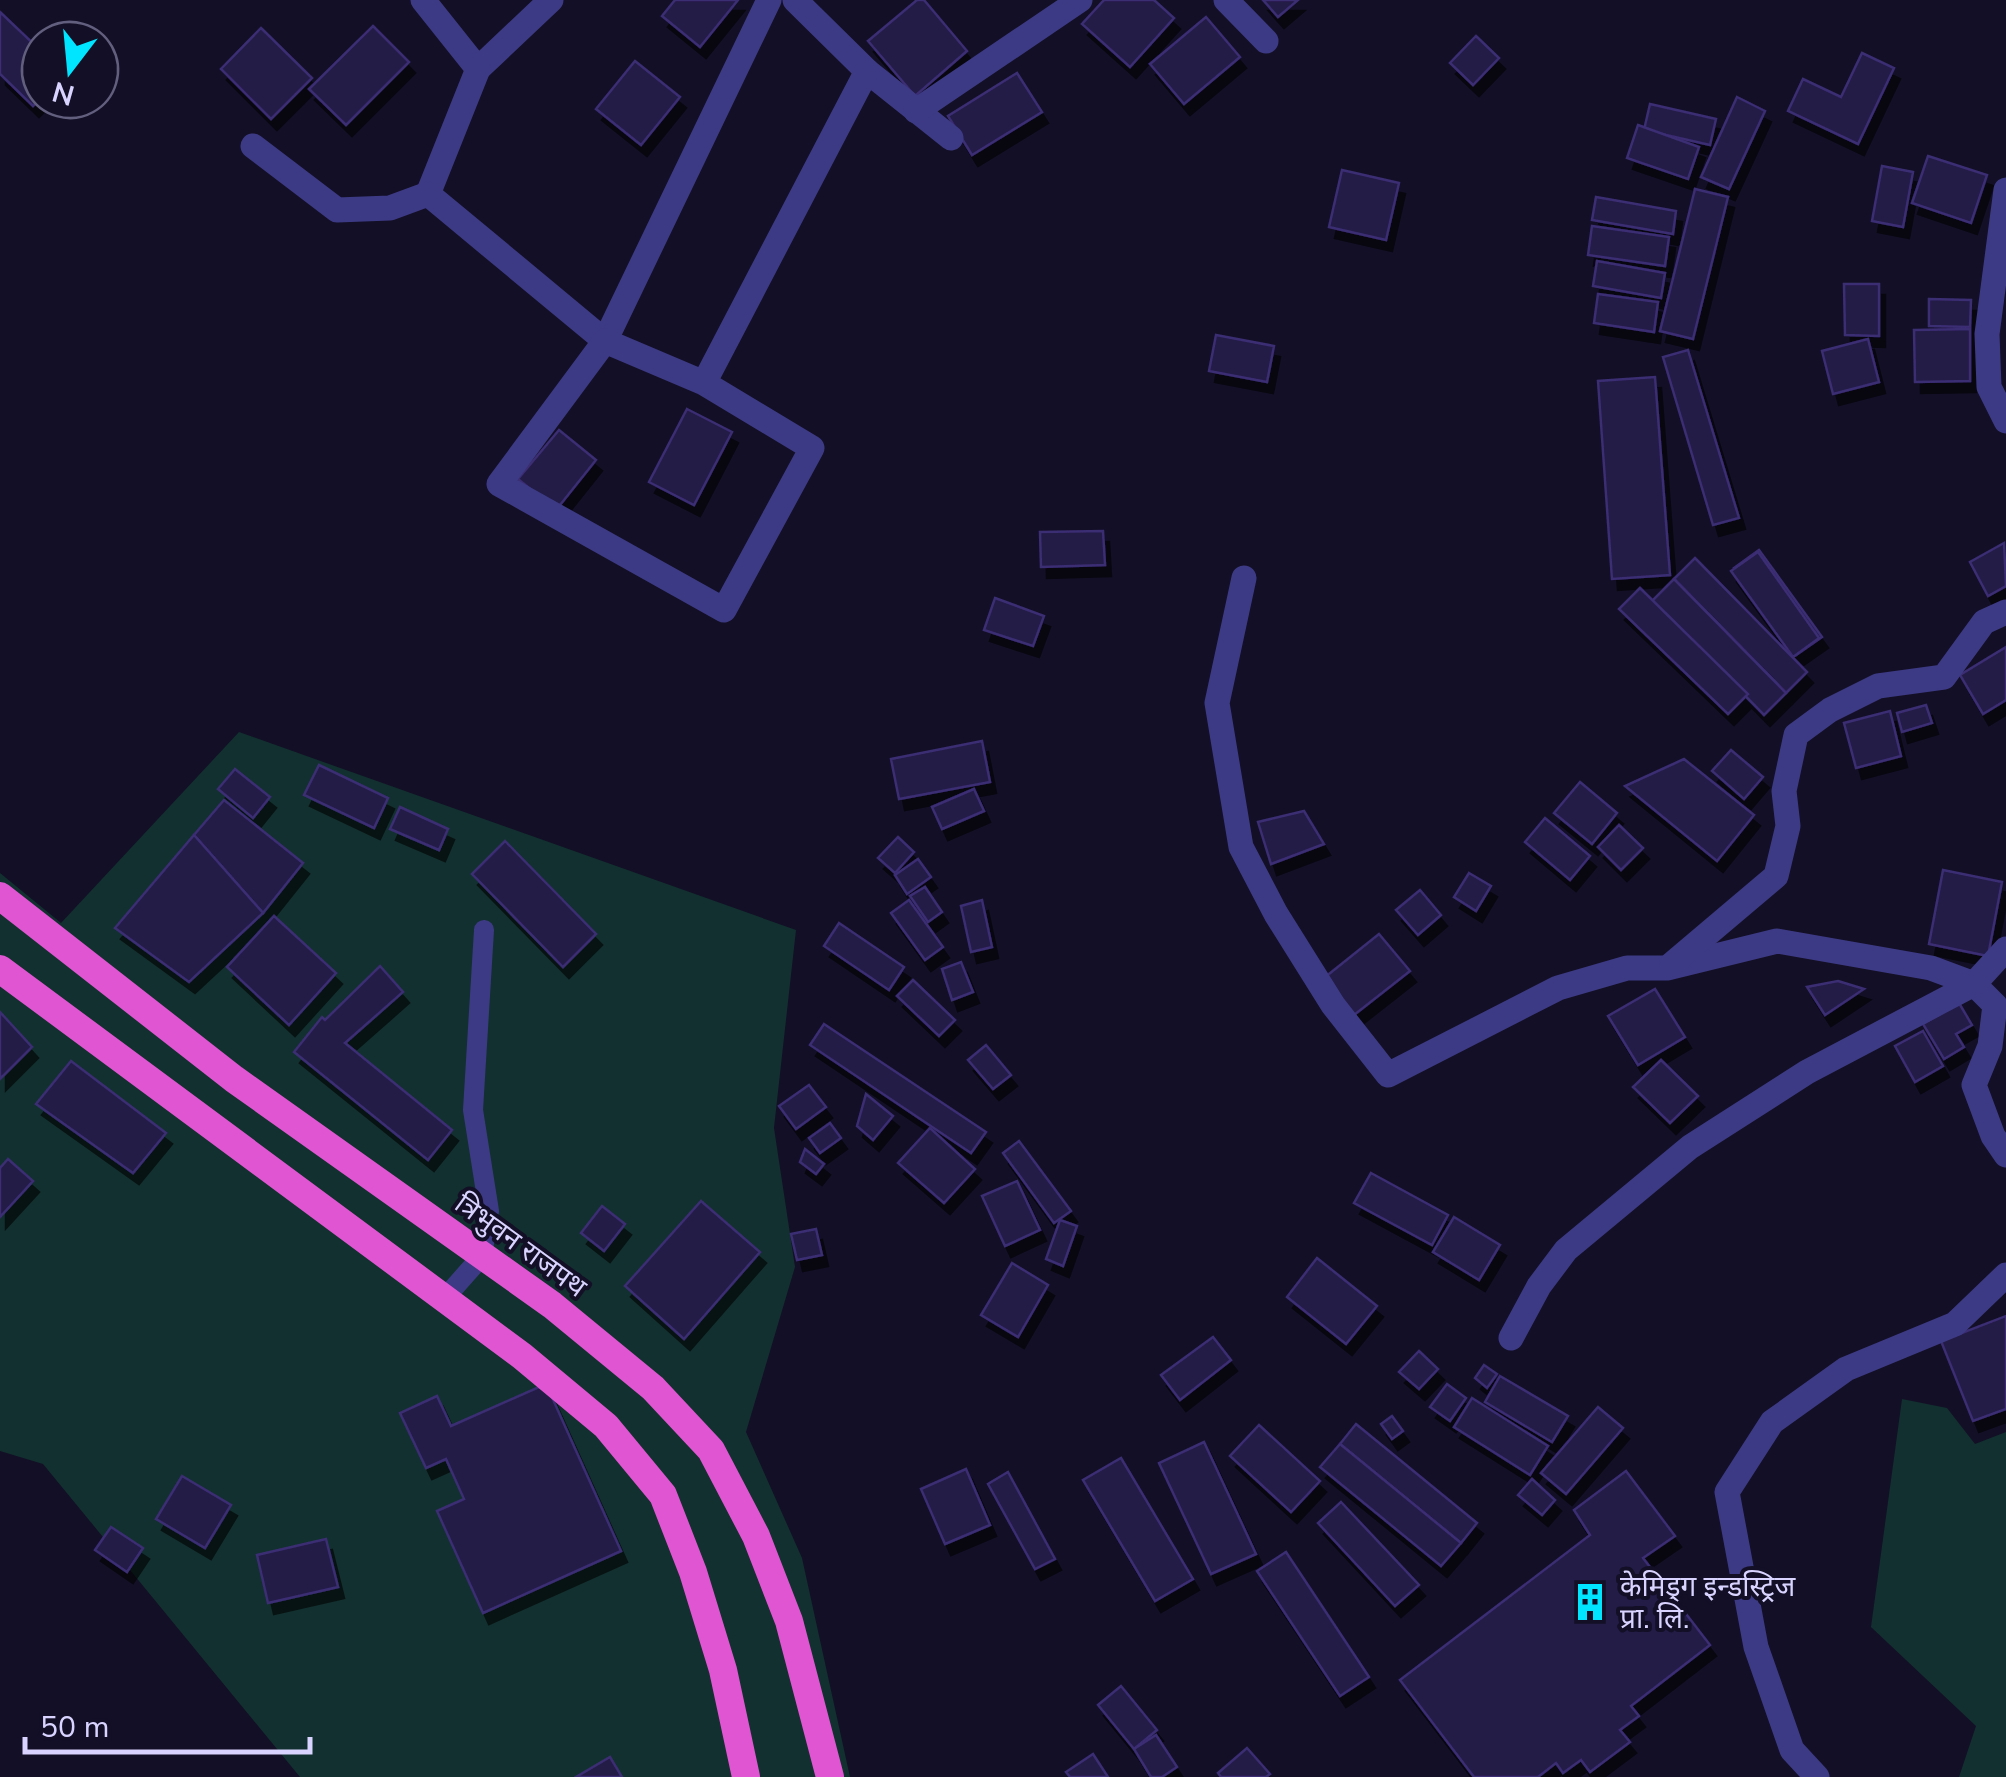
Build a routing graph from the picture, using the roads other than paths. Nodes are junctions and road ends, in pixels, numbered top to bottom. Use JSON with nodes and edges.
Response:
{"nodes":[{"id":1,"x":423,"y":0,"type":"edge"},
{"id":2,"x":550,"y":0,"type":"edge"},
{"id":3,"x":769,"y":0,"type":"edge"},
{"id":4,"x":795,"y":0,"type":"edge"},
{"id":5,"x":1080,"y":0,"type":"edge"},
{"id":6,"x":1226,"y":0,"type":"edge"},
{"id":7,"x":1266,"y":41,"type":"dead end"},
{"id":8,"x":478,"y":69,"type":"junction"},
{"id":9,"x":867,"y":71,"type":"junction"},
{"id":10,"x":916,"y":111,"type":"junction"},
{"id":11,"x":950,"y":138,"type":"dead end"},
{"id":12,"x":253,"y":146,"type":"dead end"},
{"id":13,"x":2006,"y":190,"type":"edge"},
{"id":14,"x":428,"y":194,"type":"junction"},
{"id":15,"x":605,"y":341,"type":"junction"},
{"id":16,"x":704,"y":383,"type":"junction"},
{"id":17,"x":1998,"y":384,"type":"edge"},
{"id":18,"x":2006,"y":421,"type":"edge"},
{"id":19,"x":1244,"y":578,"type":"dead end"},
{"id":20,"x":2006,"y":612,"type":"edge"},
{"id":21,"x":0,"y":896,"type":"edge"},
{"id":22,"x":484,"y":930,"type":"dead end"},
{"id":23,"x":2006,"y":949,"type":"edge"},
{"id":24,"x":1667,"y":968,"type":"junction"},
{"id":25,"x":0,"y":969,"type":"edge"},
{"id":26,"x":1974,"y":984,"type":"junction"},
{"id":27,"x":2006,"y":1155,"type":"edge"},
{"id":28,"x":482,"y":1256,"type":"junction"},
{"id":29,"x":2006,"y":1275,"type":"edge"},
{"id":30,"x":444,"y":1299,"type":"junction"},
{"id":31,"x":1511,"y":1338,"type":"dead end"},
{"id":32,"x":746,"y":1777,"type":"edge"},
{"id":33,"x":830,"y":1777,"type":"edge"},
{"id":34,"x":1817,"y":1777,"type":"edge"}],
"edges":[{"from":1,"to":8,"type":"street"},
{"from":2,"to":8,"type":"street"},
{"from":3,"to":15,"type":"street"},
{"from":4,"to":9,"type":"street"},
{"from":5,"to":10,"type":"street"},
{"from":6,"to":7,"type":"street"},
{"from":8,"to":14,"type":"street"},
{"from":9,"to":10,"type":"street"},
{"from":9,"to":16,"type":"street"},
{"from":10,"to":11,"type":"street"},
{"from":12,"to":14,"type":"street"},
{"from":13,"to":17,"type":"street"},
{"from":14,"to":15,"type":"street"},
{"from":15,"to":16,"type":"street"},
{"from":15,"to":16,"type":"street"},
{"from":17,"to":18,"type":"street"},
{"from":19,"to":24,"type":"street"},
{"from":20,"to":24,"type":"street"},
{"from":21,"to":28,"type":"highway","name":"त्रिभुवन राजपथ"},
{"from":22,"to":28,"type":"lane"},
{"from":23,"to":26,"type":"street"},
{"from":24,"to":26,"type":"street"},
{"from":25,"to":30,"type":"highway"},
{"from":26,"to":27,"type":"street"},
{"from":26,"to":31,"type":"street"},
{"from":28,"to":30,"type":"lane"},
{"from":28,"to":33,"type":"highway","name":"त्रिभुवन राजपथ"},
{"from":29,"to":34,"type":"street"},
{"from":30,"to":32,"type":"highway"}]}
